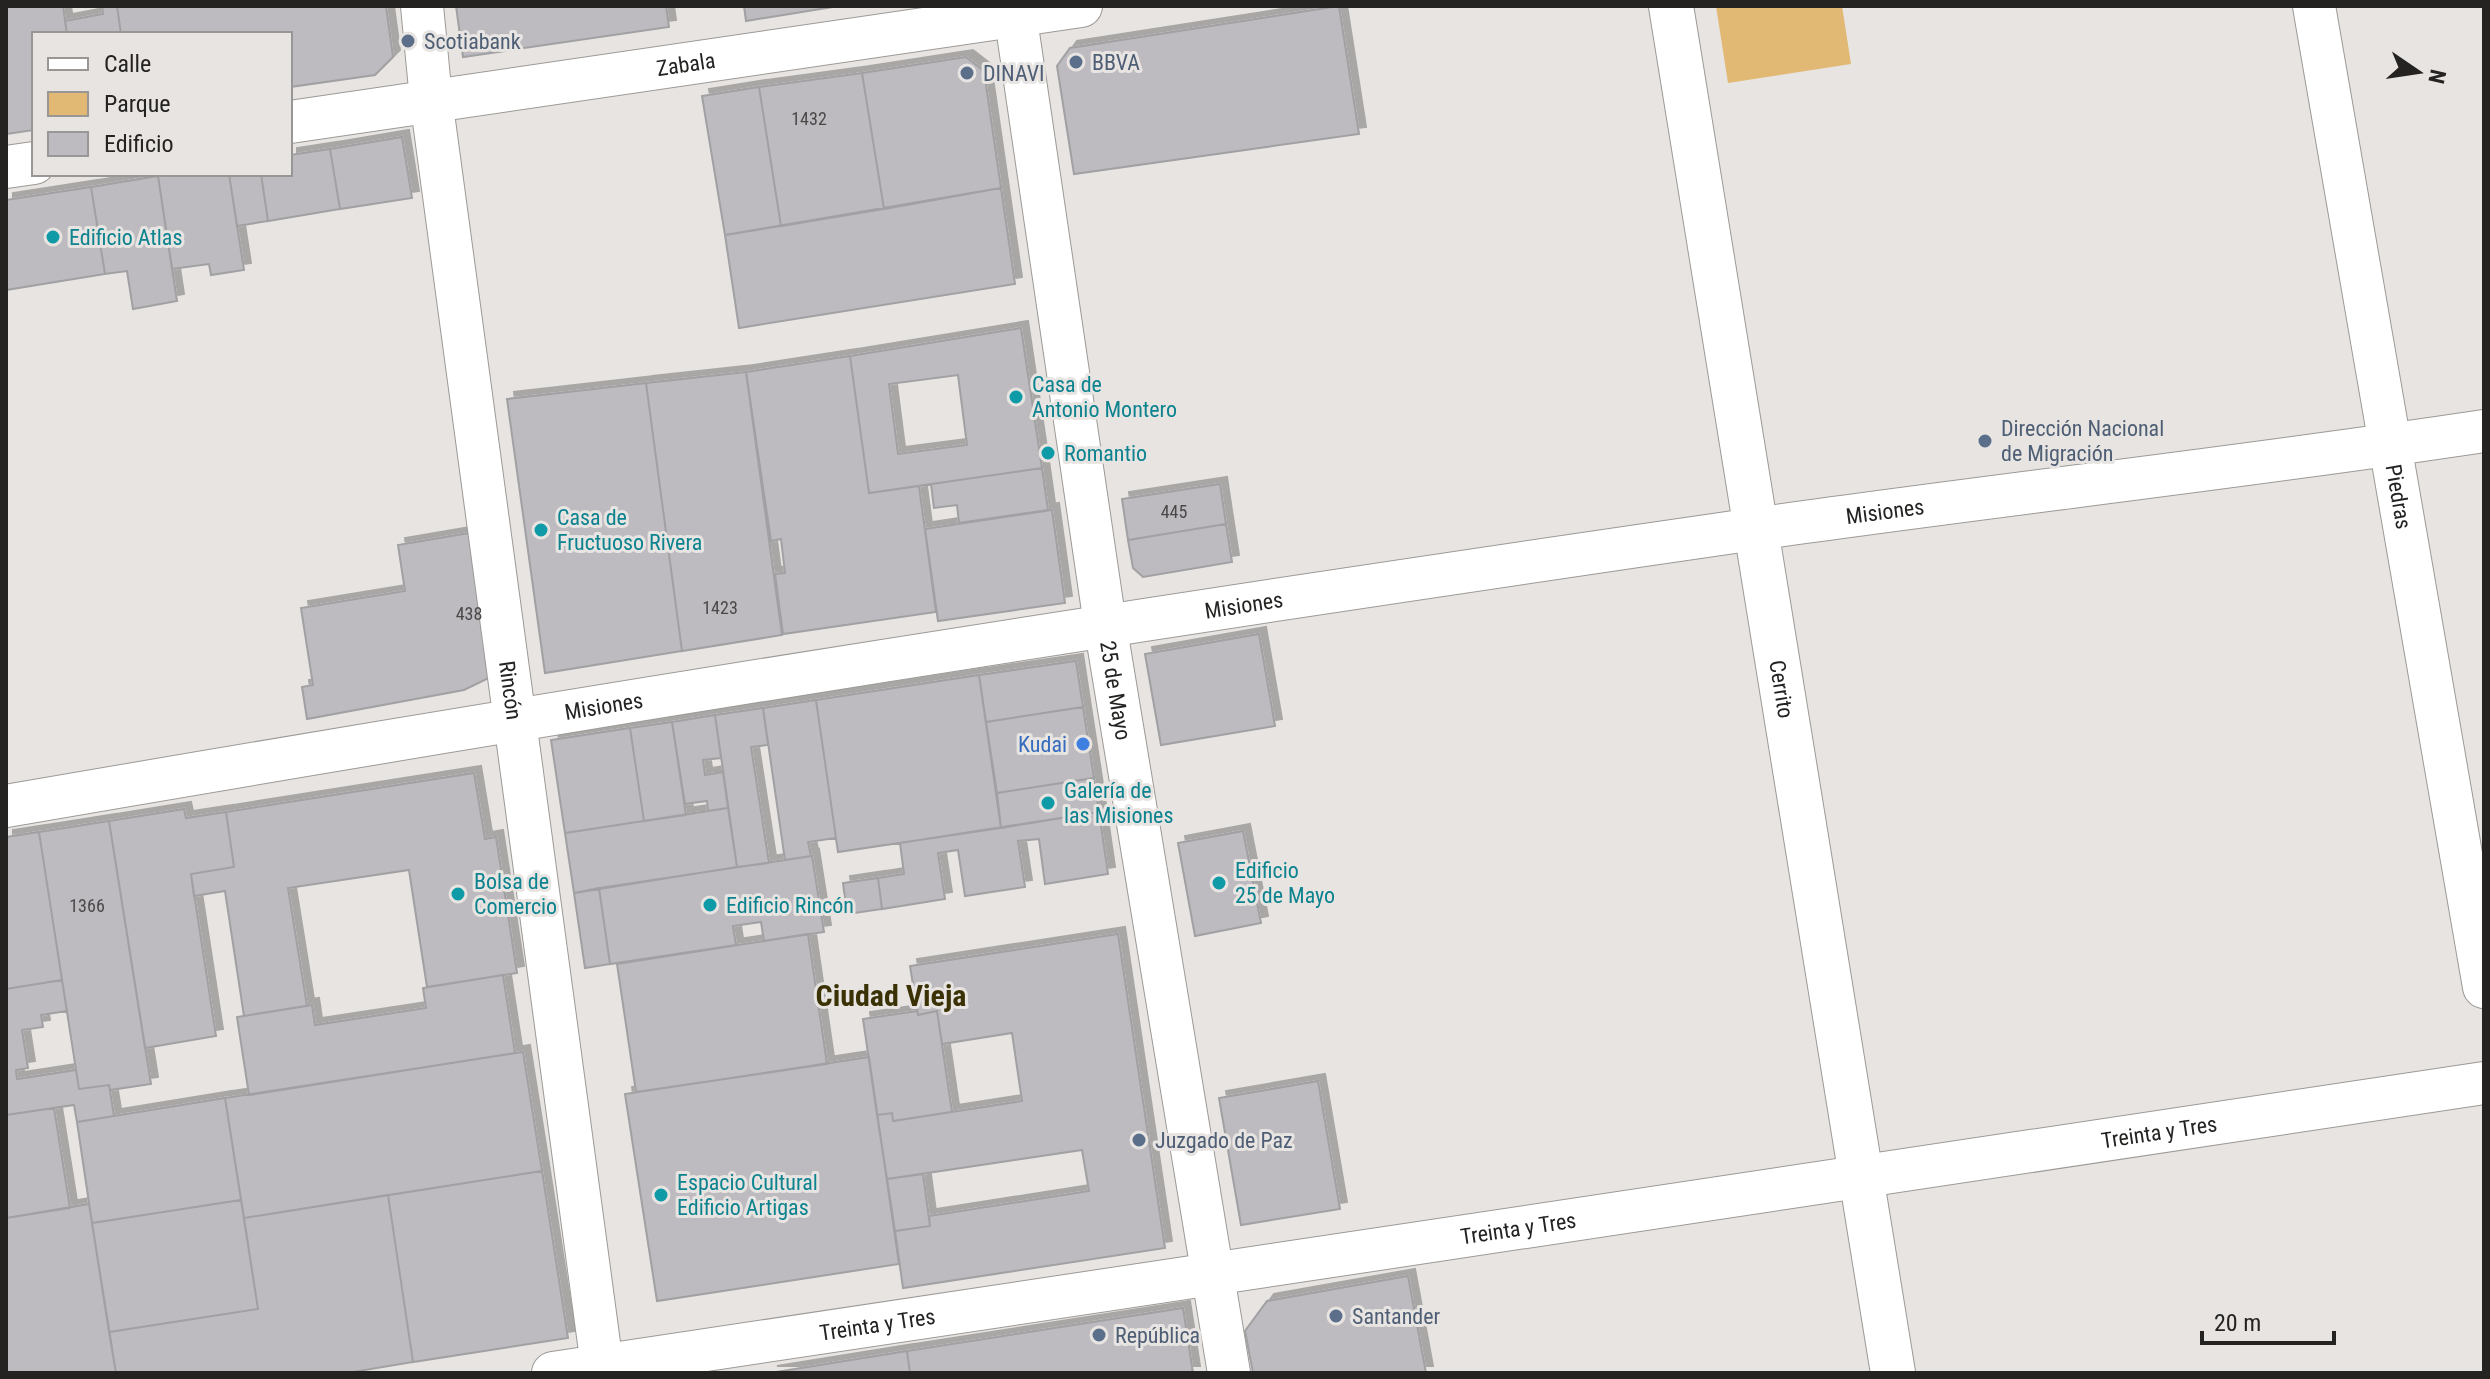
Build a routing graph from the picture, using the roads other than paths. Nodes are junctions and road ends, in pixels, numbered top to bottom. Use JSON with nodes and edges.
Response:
{"nodes":[{"id":1,"x":422,"y":6,"type":"edge"},
{"id":2,"x":1081,"y":6,"type":"edge"},
{"id":3,"x":1671,"y":6,"type":"edge"},
{"id":4,"x":2314,"y":6,"type":"edge"},
{"id":5,"x":1015,"y":11,"type":"edge"},
{"id":6,"x":431,"y":99,"type":"junction"},
{"id":7,"x":292,"y":122,"type":"edge"},
{"id":8,"x":32,"y":163,"type":"edge"},
{"id":9,"x":6,"y":167,"type":"edge"},
{"id":10,"x":2484,"y":431,"type":"edge"},
{"id":11,"x":2391,"y":445,"type":"junction"},
{"id":12,"x":1756,"y":529,"type":"junction"},
{"id":13,"x":1105,"y":624,"type":"junction"},
{"id":14,"x":516,"y":718,"type":"junction"},
{"id":15,"x":6,"y":806,"type":"edge"},
{"id":16,"x":2484,"y":987,"type":"edge"},
{"id":17,"x":2484,"y":1083,"type":"edge"},
{"id":18,"x":1862,"y":1176,"type":"junction"},
{"id":19,"x":1214,"y":1276,"type":"junction"},
{"id":20,"x":602,"y":1369,"type":"edge"},
{"id":21,"x":553,"y":1373,"type":"edge"},
{"id":22,"x":1229,"y":1373,"type":"edge"},
{"id":23,"x":1893,"y":1373,"type":"edge"}],
"edges":[{"from":1,"to":6,"type":"street","name":"Rincón"},
{"from":2,"to":5,"type":"street","name":"Zabala"},
{"from":3,"to":12,"type":"street","name":"Cerrito"},
{"from":4,"to":11,"type":"street","name":"Piedras"},
{"from":5,"to":6,"type":"street","name":"Zabala"},
{"from":5,"to":13,"type":"street","name":"25 de Mayo"},
{"from":6,"to":7,"type":"street","name":"Zabala"},
{"from":6,"to":14,"type":"street","name":"Rincón"},
{"from":8,"to":9,"type":"street"},
{"from":10,"to":11,"type":"street","name":"Misiones"},
{"from":11,"to":12,"type":"street","name":"Misiones"},
{"from":11,"to":16,"type":"street","name":"Piedras"},
{"from":12,"to":13,"type":"street","name":"Misiones"},
{"from":12,"to":18,"type":"street","name":"Cerrito"},
{"from":13,"to":14,"type":"street","name":"Misiones"},
{"from":13,"to":19,"type":"street","name":"25 de Mayo"},
{"from":14,"to":15,"type":"street","name":"Misiones"},
{"from":14,"to":20,"type":"street","name":"Rincón"},
{"from":17,"to":18,"type":"street","name":"Treinta y Tres"},
{"from":18,"to":19,"type":"street","name":"Treinta y Tres"},
{"from":18,"to":23,"type":"street","name":"Cerrito"},
{"from":19,"to":20,"type":"street","name":"Treinta y Tres"},
{"from":19,"to":22,"type":"street","name":"25 de Mayo"},
{"from":20,"to":21,"type":"street","name":"Treinta y Tres"}]}
